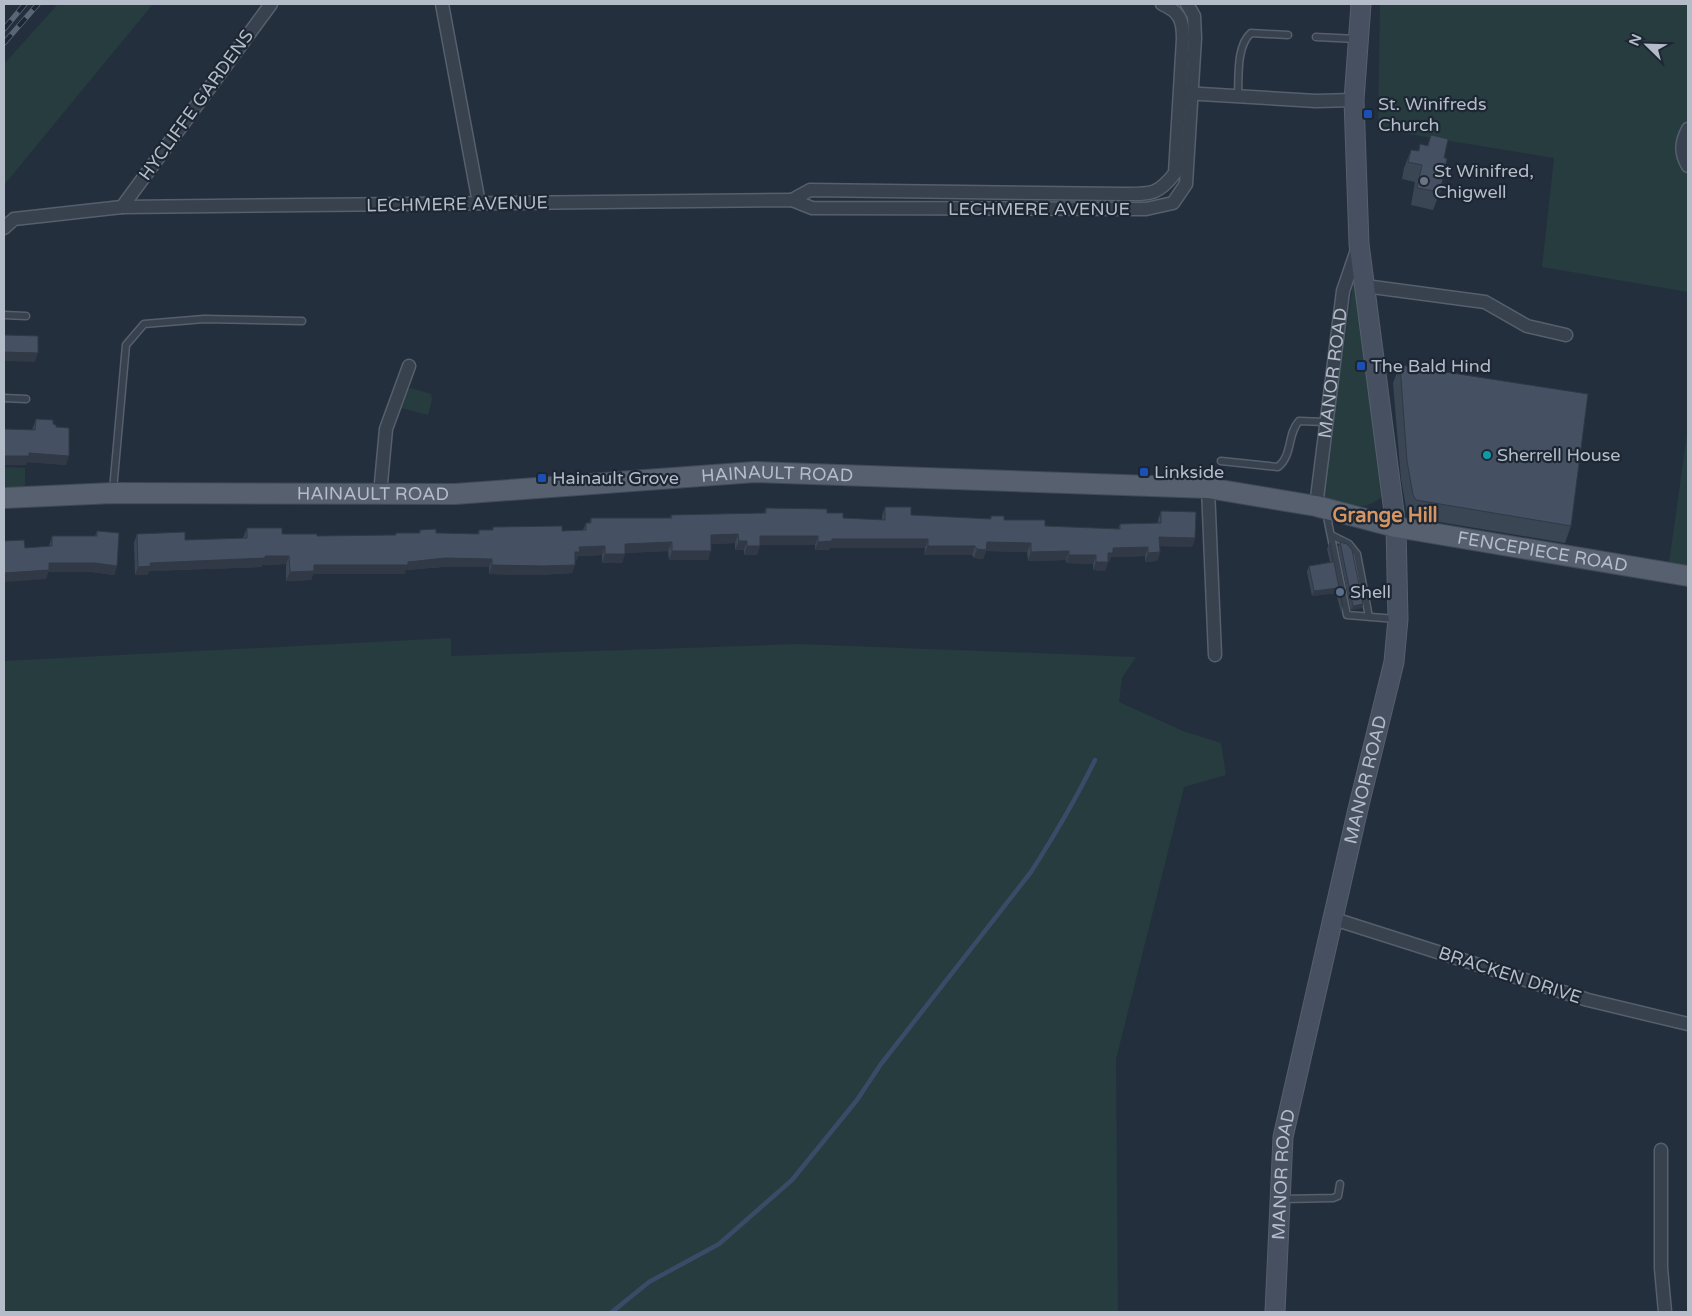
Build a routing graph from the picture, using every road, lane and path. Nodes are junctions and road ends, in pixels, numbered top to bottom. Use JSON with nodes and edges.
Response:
{"nodes":[{"id":1,"x":271,"y":4,"type":"edge"},
{"id":2,"x":442,"y":4,"type":"edge"},
{"id":3,"x":1162,"y":4,"type":"edge"},
{"id":4,"x":1188,"y":4,"type":"edge"},
{"id":5,"x":1361,"y":4,"type":"edge"},
{"id":6,"x":1288,"y":35,"type":"dead end"},
{"id":7,"x":1316,"y":37,"type":"dead end"},
{"id":8,"x":1358,"y":39,"type":"junction"},
{"id":9,"x":1186,"y":93,"type":"junction"},
{"id":10,"x":1238,"y":96,"type":"junction"},
{"id":11,"x":1354,"y":100,"type":"junction"},
{"id":12,"x":1688,"y":130,"type":"edge"},
{"id":13,"x":1688,"y":166,"type":"edge"},
{"id":14,"x":967,"y":192,"type":"junction"},
{"id":15,"x":1123,"y":194,"type":"junction"},
{"id":16,"x":792,"y":200,"type":"junction"},
{"id":17,"x":479,"y":203,"type":"junction"},
{"id":18,"x":122,"y":207,"type":"junction"},
{"id":19,"x":968,"y":209,"type":"junction"},
{"id":20,"x":1123,"y":210,"type":"junction"},
{"id":21,"x":4,"y":228,"type":"edge"},
{"id":22,"x":1359,"y":244,"type":"junction"},
{"id":23,"x":1365,"y":286,"type":"junction"},
{"id":24,"x":4,"y":314,"type":"edge"},
{"id":25,"x":26,"y":316,"type":"dead end"},
{"id":26,"x":302,"y":321,"type":"dead end"},
{"id":27,"x":1566,"y":335,"type":"dead end"},
{"id":28,"x":409,"y":366,"type":"dead end"},
{"id":29,"x":4,"y":398,"type":"edge"},
{"id":30,"x":26,"y":399,"type":"dead end"},
{"id":31,"x":1326,"y":422,"type":"junction"},
{"id":32,"x":1221,"y":460,"type":"dead end"},
{"id":33,"x":1208,"y":488,"type":"junction"},
{"id":34,"x":113,"y":493,"type":"junction"},
{"id":35,"x":380,"y":494,"type":"junction"},
{"id":36,"x":4,"y":498,"type":"edge"},
{"id":37,"x":1320,"y":508,"type":"junction"},
{"id":38,"x":1396,"y":527,"type":"junction"},
{"id":39,"x":1332,"y":535,"type":"junction"},
{"id":40,"x":1688,"y":576,"type":"edge"},
{"id":41,"x":1369,"y":617,"type":"junction"},
{"id":42,"x":1398,"y":619,"type":"junction"},
{"id":43,"x":1215,"y":654,"type":"dead end"},
{"id":44,"x":1334,"y":919,"type":"junction"},
{"id":45,"x":1688,"y":1024,"type":"edge"},
{"id":46,"x":1661,"y":1150,"type":"dead end"},
{"id":47,"x":1340,"y":1184,"type":"dead end"},
{"id":48,"x":1280,"y":1199,"type":"junction"},
{"id":49,"x":1275,"y":1312,"type":"edge"},
{"id":50,"x":1665,"y":1312,"type":"edge"}],
"edges":[{"from":1,"to":18,"type":"street","name":"HYCLIFFE GARDENS"},
{"from":2,"to":17,"type":"street"},
{"from":3,"to":9,"type":"street"},
{"from":4,"to":9,"type":"street"},
{"from":5,"to":8,"type":"main road","name":"MANOR ROAD"},
{"from":6,"to":10,"type":"lane"},
{"from":7,"to":8,"type":"lane"},
{"from":8,"to":11,"type":"main road","name":"MANOR ROAD"},
{"from":9,"to":10,"type":"street"},
{"from":9,"to":15,"type":"street","name":"LECHMERE AVENUE"},
{"from":9,"to":20,"type":"street","name":"LECHMERE AVENUE"},
{"from":10,"to":11,"type":"street"},
{"from":11,"to":22,"type":"main road","name":"MANOR ROAD"},
{"from":12,"to":13,"type":"street"},
{"from":14,"to":15,"type":"street","name":"LECHMERE AVENUE"},
{"from":14,"to":16,"type":"street","name":"LECHMERE AVENUE"},
{"from":14,"to":19,"type":"street"},
{"from":15,"to":20,"type":"street"},
{"from":16,"to":17,"type":"street","name":"LECHMERE AVENUE"},
{"from":16,"to":19,"type":"street","name":"LECHMERE AVENUE"},
{"from":17,"to":18,"type":"street","name":"LECHMERE AVENUE"},
{"from":18,"to":21,"type":"street","name":"LECHMERE AVENUE"},
{"from":19,"to":20,"type":"street","name":"LECHMERE AVENUE"},
{"from":22,"to":23,"type":"main road","name":"MANOR ROAD"},
{"from":22,"to":31,"type":"street","name":"MANOR ROAD"},
{"from":23,"to":27,"type":"street"},
{"from":23,"to":38,"type":"main road","name":"MANOR ROAD"},
{"from":24,"to":25,"type":"lane"},
{"from":26,"to":34,"type":"lane"},
{"from":28,"to":35,"type":"street"},
{"from":29,"to":30,"type":"lane"},
{"from":31,"to":32,"type":"lane"},
{"from":31,"to":37,"type":"street","name":"MANOR ROAD"},
{"from":33,"to":35,"type":"main road","name":"HAINAULT ROAD"},
{"from":33,"to":37,"type":"main road","name":"HAINAULT ROAD"},
{"from":33,"to":43,"type":"street"},
{"from":34,"to":35,"type":"main road","name":"HAINAULT ROAD"},
{"from":34,"to":36,"type":"main road","name":"HAINAULT ROAD"},
{"from":37,"to":38,"type":"main road","name":"HAINAULT ROAD"},
{"from":37,"to":39,"type":"lane"},
{"from":38,"to":40,"type":"main road","name":"FENCEPIECE ROAD"},
{"from":38,"to":42,"type":"main road","name":"MANOR ROAD"},
{"from":39,"to":41,"type":"lane"},
{"from":39,"to":41,"type":"lane"},
{"from":41,"to":42,"type":"lane"},
{"from":42,"to":44,"type":"main road","name":"MANOR ROAD"},
{"from":44,"to":45,"type":"street","name":"BRACKEN DRIVE"},
{"from":44,"to":48,"type":"main road","name":"MANOR ROAD"},
{"from":46,"to":50,"type":"street"},
{"from":47,"to":48,"type":"lane"},
{"from":48,"to":49,"type":"main road","name":"MANOR ROAD"}]}
